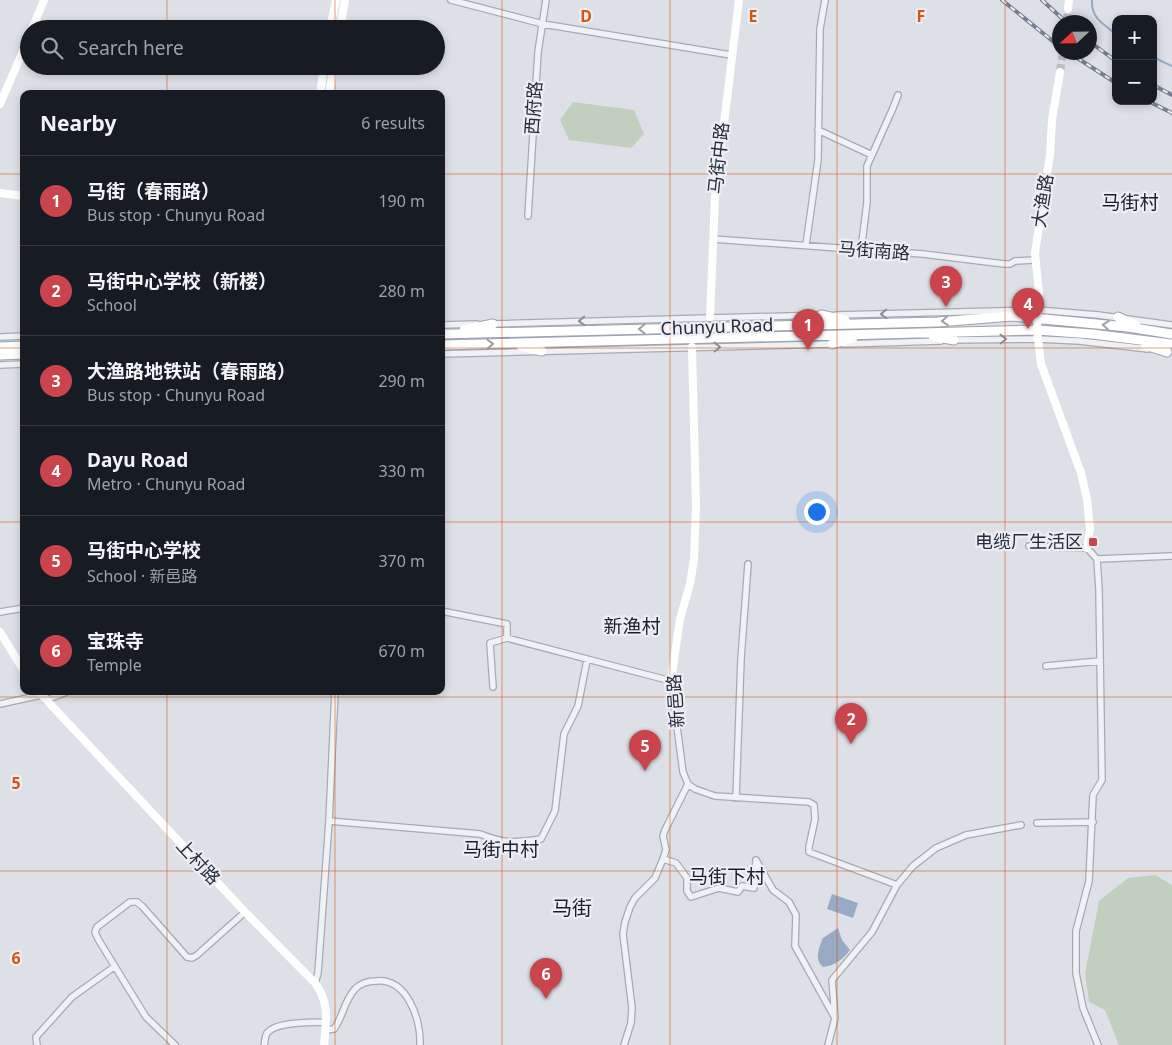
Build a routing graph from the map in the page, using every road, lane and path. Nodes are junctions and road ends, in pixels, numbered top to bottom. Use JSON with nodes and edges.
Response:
{"nodes":[{"id":1,"x":44,"y":0,"type":"edge"},
{"id":2,"x":336,"y":0,"type":"edge"},
{"id":3,"x":345,"y":0,"type":"edge"},
{"id":4,"x":450,"y":0,"type":"edge"},
{"id":5,"x":546,"y":0,"type":"edge"},
{"id":6,"x":739,"y":0,"type":"edge"},
{"id":7,"x":825,"y":0,"type":"edge"},
{"id":8,"x":1069,"y":0,"type":"edge"},
{"id":9,"x":1068,"y":8,"type":"tunnel mouth"},
{"id":10,"x":36,"y":20,"type":"edge"},
{"id":11,"x":332,"y":20,"type":"edge"},
{"id":12,"x":342,"y":20,"type":"edge"},
{"id":13,"x":543,"y":24,"type":"junction"},
{"id":14,"x":731,"y":54,"type":"junction"},
{"id":15,"x":20,"y":58,"type":"edge"},
{"id":16,"x":1060,"y":72,"type":"tunnel mouth"},
{"id":17,"x":323,"y":75,"type":"edge"},
{"id":18,"x":332,"y":75,"type":"edge"},
{"id":19,"x":321,"y":90,"type":"edge"},
{"id":20,"x":330,"y":90,"type":"edge"},
{"id":21,"x":898,"y":94,"type":"dead end"},
{"id":22,"x":0,"y":104,"type":"edge"},
{"id":23,"x":818,"y":130,"type":"junction"},
{"id":24,"x":872,"y":155,"type":"junction"},
{"id":25,"x":0,"y":193,"type":"edge"},
{"id":26,"x":20,"y":196,"type":"edge"},
{"id":27,"x":528,"y":216,"type":"dead end"},
{"id":28,"x":713,"y":239,"type":"junction"},
{"id":29,"x":806,"y":245,"type":"junction"},
{"id":30,"x":861,"y":251,"type":"junction"},
{"id":31,"x":1034,"y":260,"type":"junction"},
{"id":32,"x":1016,"y":310,"type":"junction"},
{"id":33,"x":1037,"y":314,"type":"junction"},
{"id":34,"x":822,"y":315,"type":"junction"},
{"id":35,"x":1118,"y":317,"type":"junction"},
{"id":36,"x":710,"y":318,"type":"junction"},
{"id":37,"x":972,"y":318,"type":"junction"},
{"id":38,"x":493,"y":324,"type":"junction"},
{"id":39,"x":863,"y":324,"type":"junction"},
{"id":40,"x":445,"y":325,"type":"edge"},
{"id":41,"x":1172,"y":325,"type":"edge"},
{"id":42,"x":1148,"y":330,"type":"junction"},
{"id":43,"x":445,"y":333,"type":"edge"},
{"id":44,"x":913,"y":333,"type":"junction"},
{"id":45,"x":445,"y":334,"type":"edge"},
{"id":46,"x":866,"y":334,"type":"junction"},
{"id":47,"x":1037,"y":334,"type":"junction"},
{"id":48,"x":1172,"y":334,"type":"edge"},
{"id":49,"x":20,"y":336,"type":"edge"},
{"id":50,"x":0,"y":337,"type":"edge"},
{"id":51,"x":954,"y":340,"type":"junction"},
{"id":52,"x":508,"y":343,"type":"junction"},
{"id":53,"x":832,"y":344,"type":"junction"},
{"id":54,"x":445,"y":345,"type":"edge"},
{"id":55,"x":20,"y":346,"type":"edge"},
{"id":56,"x":0,"y":347,"type":"edge"},
{"id":57,"x":692,"y":348,"type":"junction"},
{"id":58,"x":1170,"y":349,"type":"edge"},
{"id":59,"x":542,"y":351,"type":"junction"},
{"id":60,"x":20,"y":354,"type":"edge"},
{"id":61,"x":445,"y":354,"type":"edge"},
{"id":62,"x":0,"y":355,"type":"edge"},
{"id":63,"x":20,"y":364,"type":"edge"},
{"id":64,"x":0,"y":365,"type":"edge"},
{"id":65,"x":1029,"y":546,"type":"dead end"},
{"id":66,"x":1087,"y":548,"type":"junction"},
{"id":67,"x":1172,"y":556,"type":"edge"},
{"id":68,"x":1097,"y":558,"type":"junction"},
{"id":69,"x":748,"y":564,"type":"dead end"},
{"id":70,"x":20,"y":609,"type":"edge"},
{"id":71,"x":0,"y":612,"type":"edge"},
{"id":72,"x":445,"y":612,"type":"edge"},
{"id":73,"x":0,"y":632,"type":"edge"},
{"id":74,"x":507,"y":638,"type":"junction"},
{"id":75,"x":587,"y":660,"type":"junction"},
{"id":76,"x":1100,"y":661,"type":"junction"},
{"id":77,"x":20,"y":664,"type":"edge"},
{"id":78,"x":1046,"y":666,"type":"dead end"},
{"id":79,"x":671,"y":681,"type":"junction"},
{"id":80,"x":493,"y":687,"type":"dead end"},
{"id":81,"x":334,"y":695,"type":"edge"},
{"id":82,"x":42,"y":696,"type":"edge"},
{"id":83,"x":0,"y":704,"type":"edge"},
{"id":84,"x":688,"y":784,"type":"junction"},
{"id":85,"x":736,"y":798,"type":"junction"},
{"id":86,"x":329,"y":821,"type":"junction"},
{"id":87,"x":1093,"y":822,"type":"junction"},
{"id":88,"x":1037,"y":823,"type":"dead end"},
{"id":89,"x":1021,"y":825,"type":"dead end"},
{"id":90,"x":663,"y":859,"type":"junction"},
{"id":91,"x":897,"y":885,"type":"junction"},
{"id":92,"x":245,"y":912,"type":"junction"},
{"id":93,"x":114,"y":967,"type":"junction"},
{"id":94,"x":315,"y":982,"type":"junction"},
{"id":95,"x":835,"y":1018,"type":"junction"},
{"id":96,"x":326,"y":1026,"type":"junction"},
{"id":97,"x":36,"y":1045,"type":"edge"},
{"id":98,"x":174,"y":1045,"type":"edge"},
{"id":99,"x":264,"y":1045,"type":"edge"},
{"id":100,"x":324,"y":1045,"type":"edge"},
{"id":101,"x":420,"y":1045,"type":"edge"},
{"id":102,"x":624,"y":1045,"type":"edge"},
{"id":103,"x":828,"y":1045,"type":"edge"},
{"id":104,"x":1098,"y":1045,"type":"edge"}],
"edges":[{"from":1,"to":10,"type":"street"},
{"from":2,"to":11,"type":"street"},
{"from":3,"to":12,"type":"street"},
{"from":4,"to":13,"type":"street"},
{"from":5,"to":13,"type":"street","name":"西府路"},
{"from":6,"to":14,"type":"street","name":"马街中路"},
{"from":7,"to":23,"type":"street"},
{"from":8,"to":9,"type":"street"},
{"from":13,"to":14,"type":"street"},
{"from":13,"to":27,"type":"street","name":"西府路"},
{"from":14,"to":28,"type":"street","name":"马街中路"},
{"from":15,"to":22,"type":"street"},
{"from":16,"to":31,"type":"street","name":"大渔路"},
{"from":17,"to":19,"type":"street"},
{"from":18,"to":20,"type":"street"},
{"from":21,"to":24,"type":"street"},
{"from":23,"to":24,"type":"street"},
{"from":23,"to":29,"type":"street"},
{"from":24,"to":30,"type":"street"},
{"from":25,"to":26,"type":"street"},
{"from":28,"to":29,"type":"street","name":"马街南路"},
{"from":28,"to":36,"type":"street","name":"马街中路"},
{"from":29,"to":30,"type":"street","name":"马街南路"},
{"from":30,"to":31,"type":"street","name":"马街南路"},
{"from":31,"to":33,"type":"street","name":"大渔路"},
{"from":32,"to":33,"type":"street"},
{"from":32,"to":34,"type":"street","one_way":true},
{"from":32,"to":37,"type":"main road"},
{"from":33,"to":35,"type":"street"},
{"from":33,"to":37,"type":"main road","name":"Chunyu Road"},
{"from":42,"to":33,"type":"main road","name":"Chunyu Road","one_way":true},
{"from":33,"to":47,"type":"street","name":"大渔路"},
{"from":34,"to":36,"type":"street"},
{"from":34,"to":39,"type":"main road"},
{"from":35,"to":41,"type":"street"},
{"from":35,"to":42,"type":"main road"},
{"from":36,"to":38,"type":"street","one_way":true},
{"from":37,"to":39,"type":"main road","name":"Chunyu Road","one_way":true},
{"from":38,"to":40,"type":"street"},
{"from":38,"to":43,"type":"main road"},
{"from":39,"to":45,"type":"main road","name":"Chunyu Road","one_way":true},
{"from":42,"to":48,"type":"main road","name":"Chunyu Road"},
{"from":44,"to":46,"type":"main road","name":"Chunyu Road"},
{"from":44,"to":47,"type":"main road","name":"Chunyu Road"},
{"from":44,"to":51,"type":"main road"},
{"from":46,"to":52,"type":"main road","name":"Chunyu Road"},
{"from":46,"to":53,"type":"main road"},
{"from":51,"to":47,"type":"street","one_way":true},
{"from":47,"to":58,"type":"street"},
{"from":47,"to":58,"type":"main road","name":"Chunyu Road"},
{"from":47,"to":66,"type":"street","name":"大渔路"},
{"from":49,"to":50,"type":"street"},
{"from":51,"to":53,"type":"street"},
{"from":54,"to":52,"type":"main road","name":"Chunyu Road","one_way":true},
{"from":52,"to":59,"type":"main road"},
{"from":57,"to":53,"type":"street","one_way":true},
{"from":55,"to":56,"type":"main road"},
{"from":57,"to":59,"type":"street"},
{"from":57,"to":79,"type":"street","name":"新邑路"},
{"from":59,"to":61,"type":"street"},
{"from":60,"to":62,"type":"main road"},
{"from":63,"to":64,"type":"street"},
{"from":65,"to":66,"type":"street"},
{"from":66,"to":68,"type":"street"},
{"from":67,"to":68,"type":"street"},
{"from":68,"to":76,"type":"street"},
{"from":69,"to":85,"type":"street"},
{"from":70,"to":71,"type":"street"},
{"from":72,"to":74,"type":"street"},
{"from":73,"to":77,"type":"street"},
{"from":74,"to":75,"type":"street"},
{"from":74,"to":80,"type":"street"},
{"from":75,"to":79,"type":"street"},
{"from":75,"to":86,"type":"street"},
{"from":76,"to":78,"type":"street"},
{"from":76,"to":87,"type":"street"},
{"from":79,"to":84,"type":"street","name":"新邑路"},
{"from":81,"to":86,"type":"street"},
{"from":82,"to":83,"type":"street"},
{"from":82,"to":92,"type":"street","name":"上村路"},
{"from":84,"to":85,"type":"street"},
{"from":84,"to":90,"type":"street"},
{"from":85,"to":91,"type":"street"},
{"from":86,"to":94,"type":"street"},
{"from":87,"to":88,"type":"street"},
{"from":87,"to":104,"type":"street"},
{"from":89,"to":91,"type":"street"},
{"from":90,"to":95,"type":"street"},
{"from":90,"to":102,"type":"street"},
{"from":91,"to":95,"type":"street"},
{"from":92,"to":93,"type":"street"},
{"from":92,"to":94,"type":"street","name":"上村路"},
{"from":93,"to":97,"type":"street"},
{"from":93,"to":98,"type":"street"},
{"from":94,"to":96,"type":"street","name":"上村路"},
{"from":95,"to":103,"type":"street"},
{"from":96,"to":99,"type":"street"},
{"from":96,"to":100,"type":"street","name":"上村路"},
{"from":96,"to":101,"type":"street"}]}
